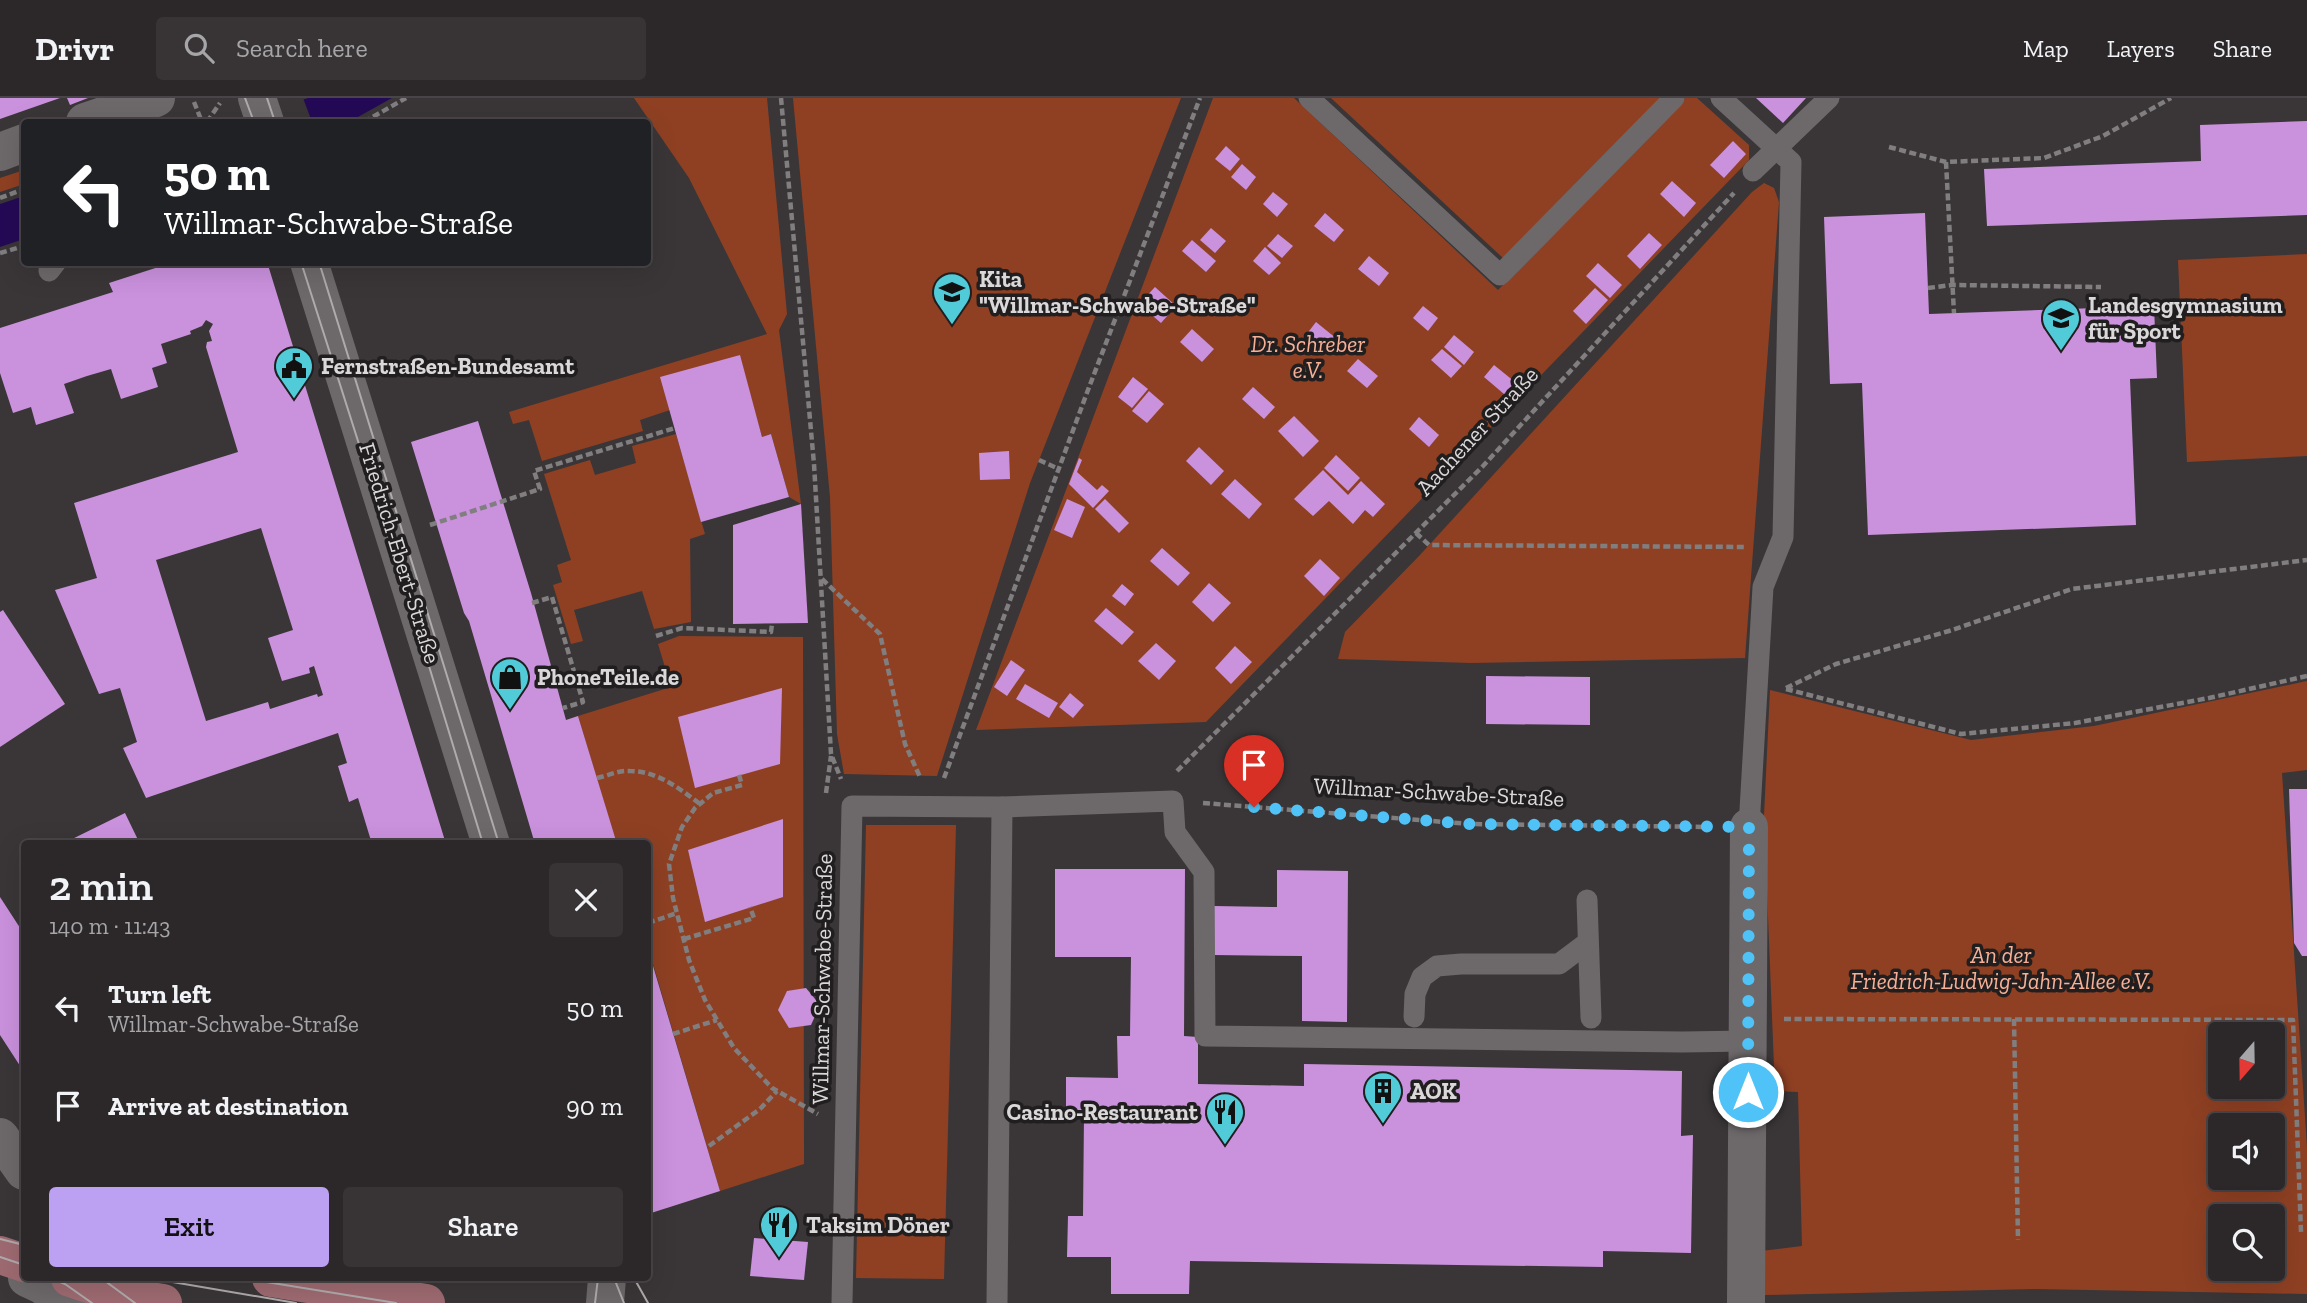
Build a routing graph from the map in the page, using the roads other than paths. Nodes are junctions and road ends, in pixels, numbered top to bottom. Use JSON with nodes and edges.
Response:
{"nodes":[{"id":1,"x":156,"y":98,"type":"edge"},
{"id":2,"x":1309,"y":98,"type":"edge"},
{"id":3,"x":1674,"y":98,"type":"edge"},
{"id":4,"x":1721,"y":98,"type":"edge"},
{"id":5,"x":1829,"y":98,"type":"edge"},
{"id":6,"x":94,"y":119,"type":"edge"},
{"id":7,"x":21,"y":144,"type":"edge"},
{"id":8,"x":1777,"y":150,"type":"junction"},
{"id":9,"x":0,"y":152,"type":"edge"},
{"id":10,"x":1754,"y":171,"type":"road end"},
{"id":11,"x":310,"y":266,"type":"edge"},
{"id":12,"x":1002,"y":807,"type":"junction"},
{"id":13,"x":1749,"y":827,"type":"joint"},
{"id":14,"x":490,"y":840,"type":"edge"},
{"id":15,"x":1587,"y":900,"type":"dead end"},
{"id":16,"x":1587,"y":943,"type":"junction"},
{"id":17,"x":1414,"y":1017,"type":"dead end"},
{"id":18,"x":1591,"y":1018,"type":"dead end"},
{"id":19,"x":1748,"y":1030,"type":"junction"},
{"id":20,"x":0,"y":1137,"type":"edge"},
{"id":21,"x":21,"y":1167,"type":"edge"},
{"id":22,"x":0,"y":1241,"type":"edge"},
{"id":23,"x":21,"y":1243,"type":"edge"},
{"id":24,"x":0,"y":1255,"type":"edge"},
{"id":25,"x":21,"y":1262,"type":"edge"},
{"id":26,"x":0,"y":1264,"type":"edge"},
{"id":27,"x":21,"y":1274,"type":"edge"},
{"id":28,"x":34,"y":1281,"type":"edge"},
{"id":29,"x":80,"y":1281,"type":"edge"},
{"id":30,"x":290,"y":1281,"type":"edge"},
{"id":31,"x":607,"y":1281,"type":"edge"},
{"id":32,"x":134,"y":1297,"type":"edge"},
{"id":33,"x":67,"y":1303,"type":"edge"},
{"id":34,"x":426,"y":1303,"type":"edge"},
{"id":35,"x":605,"y":1303,"type":"edge"},
{"id":36,"x":842,"y":1303,"type":"edge"},
{"id":37,"x":997,"y":1303,"type":"edge"},
{"id":38,"x":1746,"y":1303,"type":"edge"}],
"edges":[{"from":1,"to":6,"type":"street"},
{"from":2,"to":3,"type":"lane"},
{"from":4,"to":8,"type":"lane"},
{"from":5,"to":8,"type":"lane"},
{"from":7,"to":9,"type":"street"},
{"from":8,"to":10,"type":"lane"},
{"from":8,"to":13,"type":"lane"},
{"from":11,"to":14,"type":"street","name":"Friedrich-Ebert-Straße"},
{"from":12,"to":19,"type":"lane"},
{"from":12,"to":36,"type":"lane","name":"Willmar-Schwabe-Straße"},
{"from":12,"to":37,"type":"lane"},
{"from":13,"to":19,"type":"street"},
{"from":15,"to":16,"type":"lane"},
{"from":16,"to":17,"type":"lane"},
{"from":16,"to":18,"type":"lane"},
{"from":19,"to":38,"type":"street"},
{"from":20,"to":21,"type":"street"},
{"from":22,"to":23,"type":"main road"},
{"from":24,"to":25,"type":"main road"},
{"from":26,"to":27,"type":"street"},
{"from":28,"to":33,"type":"street"},
{"from":29,"to":32,"type":"main road"},
{"from":30,"to":34,"type":"main road"},
{"from":31,"to":35,"type":"street"}]}
